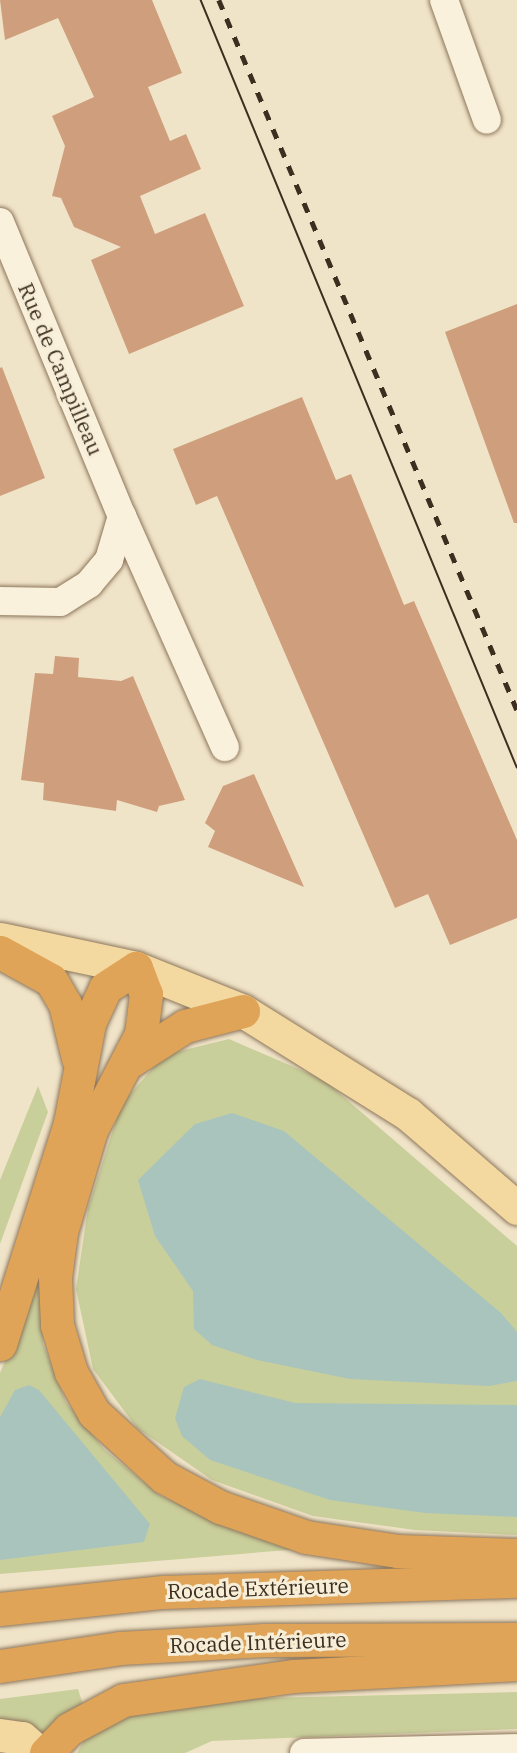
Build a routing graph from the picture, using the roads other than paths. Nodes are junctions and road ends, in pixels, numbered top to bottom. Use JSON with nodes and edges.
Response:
{"nodes":[{"id":1,"x":444,"y":0,"type":"edge"},
{"id":2,"x":487,"y":120,"type":"dead end"},
{"id":3,"x":0,"y":222,"type":"edge"},
{"id":4,"x":122,"y":516,"type":"junction"},
{"id":5,"x":0,"y":601,"type":"edge"},
{"id":6,"x":225,"y":747,"type":"dead end"},
{"id":7,"x":0,"y":939,"type":"edge"},
{"id":8,"x":0,"y":952,"type":"edge"},
{"id":9,"x":136,"y":968,"type":"junction"},
{"id":10,"x":243,"y":1011,"type":"junction"},
{"id":11,"x":126,"y":1064,"type":"junction"},
{"id":12,"x":80,"y":1074,"type":"junction"},
{"id":13,"x":517,"y":1208,"type":"edge"},
{"id":14,"x":0,"y":1344,"type":"edge"},
{"id":15,"x":517,"y":1555,"type":"edge"},
{"id":16,"x":517,"y":1581,"type":"edge"},
{"id":17,"x":0,"y":1609,"type":"edge"},
{"id":18,"x":517,"y":1639,"type":"edge"},
{"id":19,"x":517,"y":1664,"type":"edge"},
{"id":20,"x":0,"y":1666,"type":"edge"},
{"id":21,"x":0,"y":1735,"type":"edge"},
{"id":22,"x":517,"y":1748,"type":"edge"},
{"id":23,"x":374,"y":1751,"type":"edge"},
{"id":24,"x":415,"y":1751,"type":"edge"},
{"id":25,"x":39,"y":1753,"type":"edge"},
{"id":26,"x":46,"y":1753,"type":"edge"},
{"id":27,"x":304,"y":1753,"type":"edge"}],
"edges":[{"from":1,"to":2,"type":"street"},
{"from":3,"to":4,"type":"street","name":"Rue de Campilleau"},
{"from":4,"to":5,"type":"street"},
{"from":4,"to":6,"type":"street","name":"Rue de Campilleau"},
{"from":7,"to":9,"type":"main road"},
{"from":8,"to":12,"type":"highway"},
{"from":9,"to":10,"type":"main road"},
{"from":9,"to":11,"type":"highway"},
{"from":9,"to":12,"type":"highway"},
{"from":10,"to":11,"type":"highway"},
{"from":10,"to":13,"type":"main road"},
{"from":11,"to":15,"type":"highway"},
{"from":12,"to":14,"type":"highway"},
{"from":16,"to":17,"type":"highway","name":"Rocade Extérieure"},
{"from":18,"to":20,"type":"highway","name":"Rocade Intérieure"},
{"from":19,"to":26,"type":"highway"},
{"from":21,"to":25,"type":"main road"},
{"from":22,"to":24,"type":"street"},
{"from":23,"to":24,"type":"street"},
{"from":23,"to":27,"type":"street"}]}
